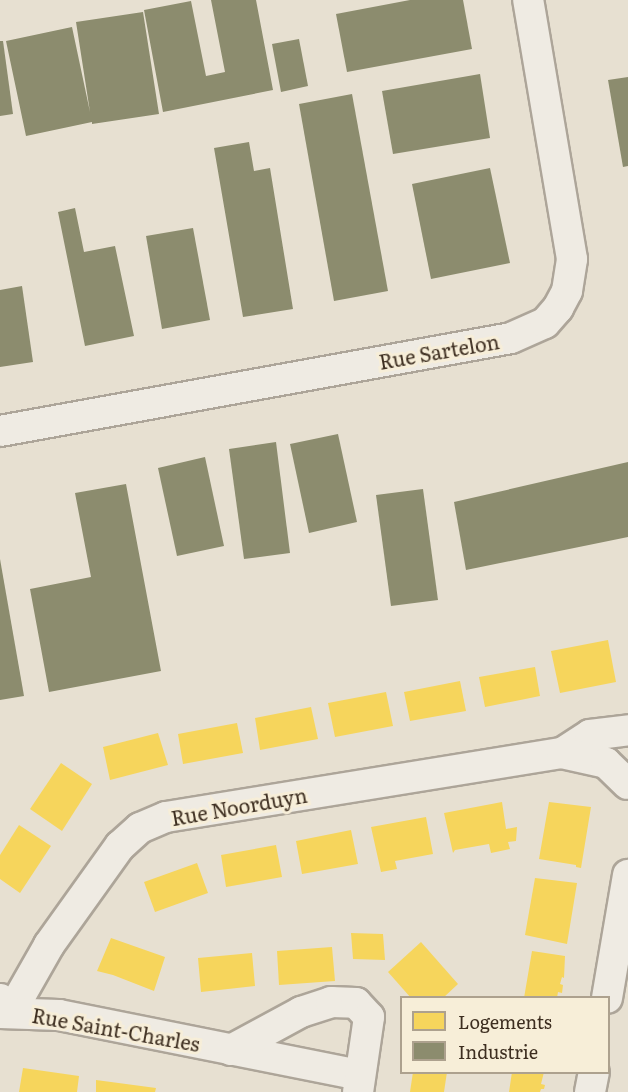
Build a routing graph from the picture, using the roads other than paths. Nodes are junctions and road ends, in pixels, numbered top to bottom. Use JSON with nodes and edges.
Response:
{"nodes":[{"id":1,"x":528,"y":0,"type":"edge"},
{"id":2,"x":0,"y":431,"type":"edge"},
{"id":3,"x":628,"y":730,"type":"edge"},
{"id":4,"x":562,"y":753,"type":"junction"},
{"id":5,"x":628,"y":784,"type":"edge"},
{"id":6,"x":628,"y":875,"type":"edge"},
{"id":7,"x":607,"y":996,"type":"edge"},
{"id":8,"x":4,"y":1008,"type":"edge"},
{"id":9,"x":231,"y":1050,"type":"junction"},
{"id":10,"x":594,"y":1074,"type":"edge"},
{"id":11,"x":359,"y":1084,"type":"edge"},
{"id":12,"x":590,"y":1092,"type":"edge"}],
"edges":[{"from":1,"to":2,"type":"street","name":"Rue Sartelon"},
{"from":3,"to":4,"type":"street","name":"Rue Noorduyn"},
{"from":4,"to":5,"type":"street","name":"Rue Noorduyn"},
{"from":4,"to":8,"type":"street","name":"Rue Noorduyn"},
{"from":6,"to":7,"type":"street"},
{"from":8,"to":9,"type":"street","name":"Rue Saint-Charles"},
{"from":9,"to":11,"type":"street","name":"Rue Saint-Charles"},
{"from":9,"to":11,"type":"street"},
{"from":10,"to":12,"type":"street"}]}
